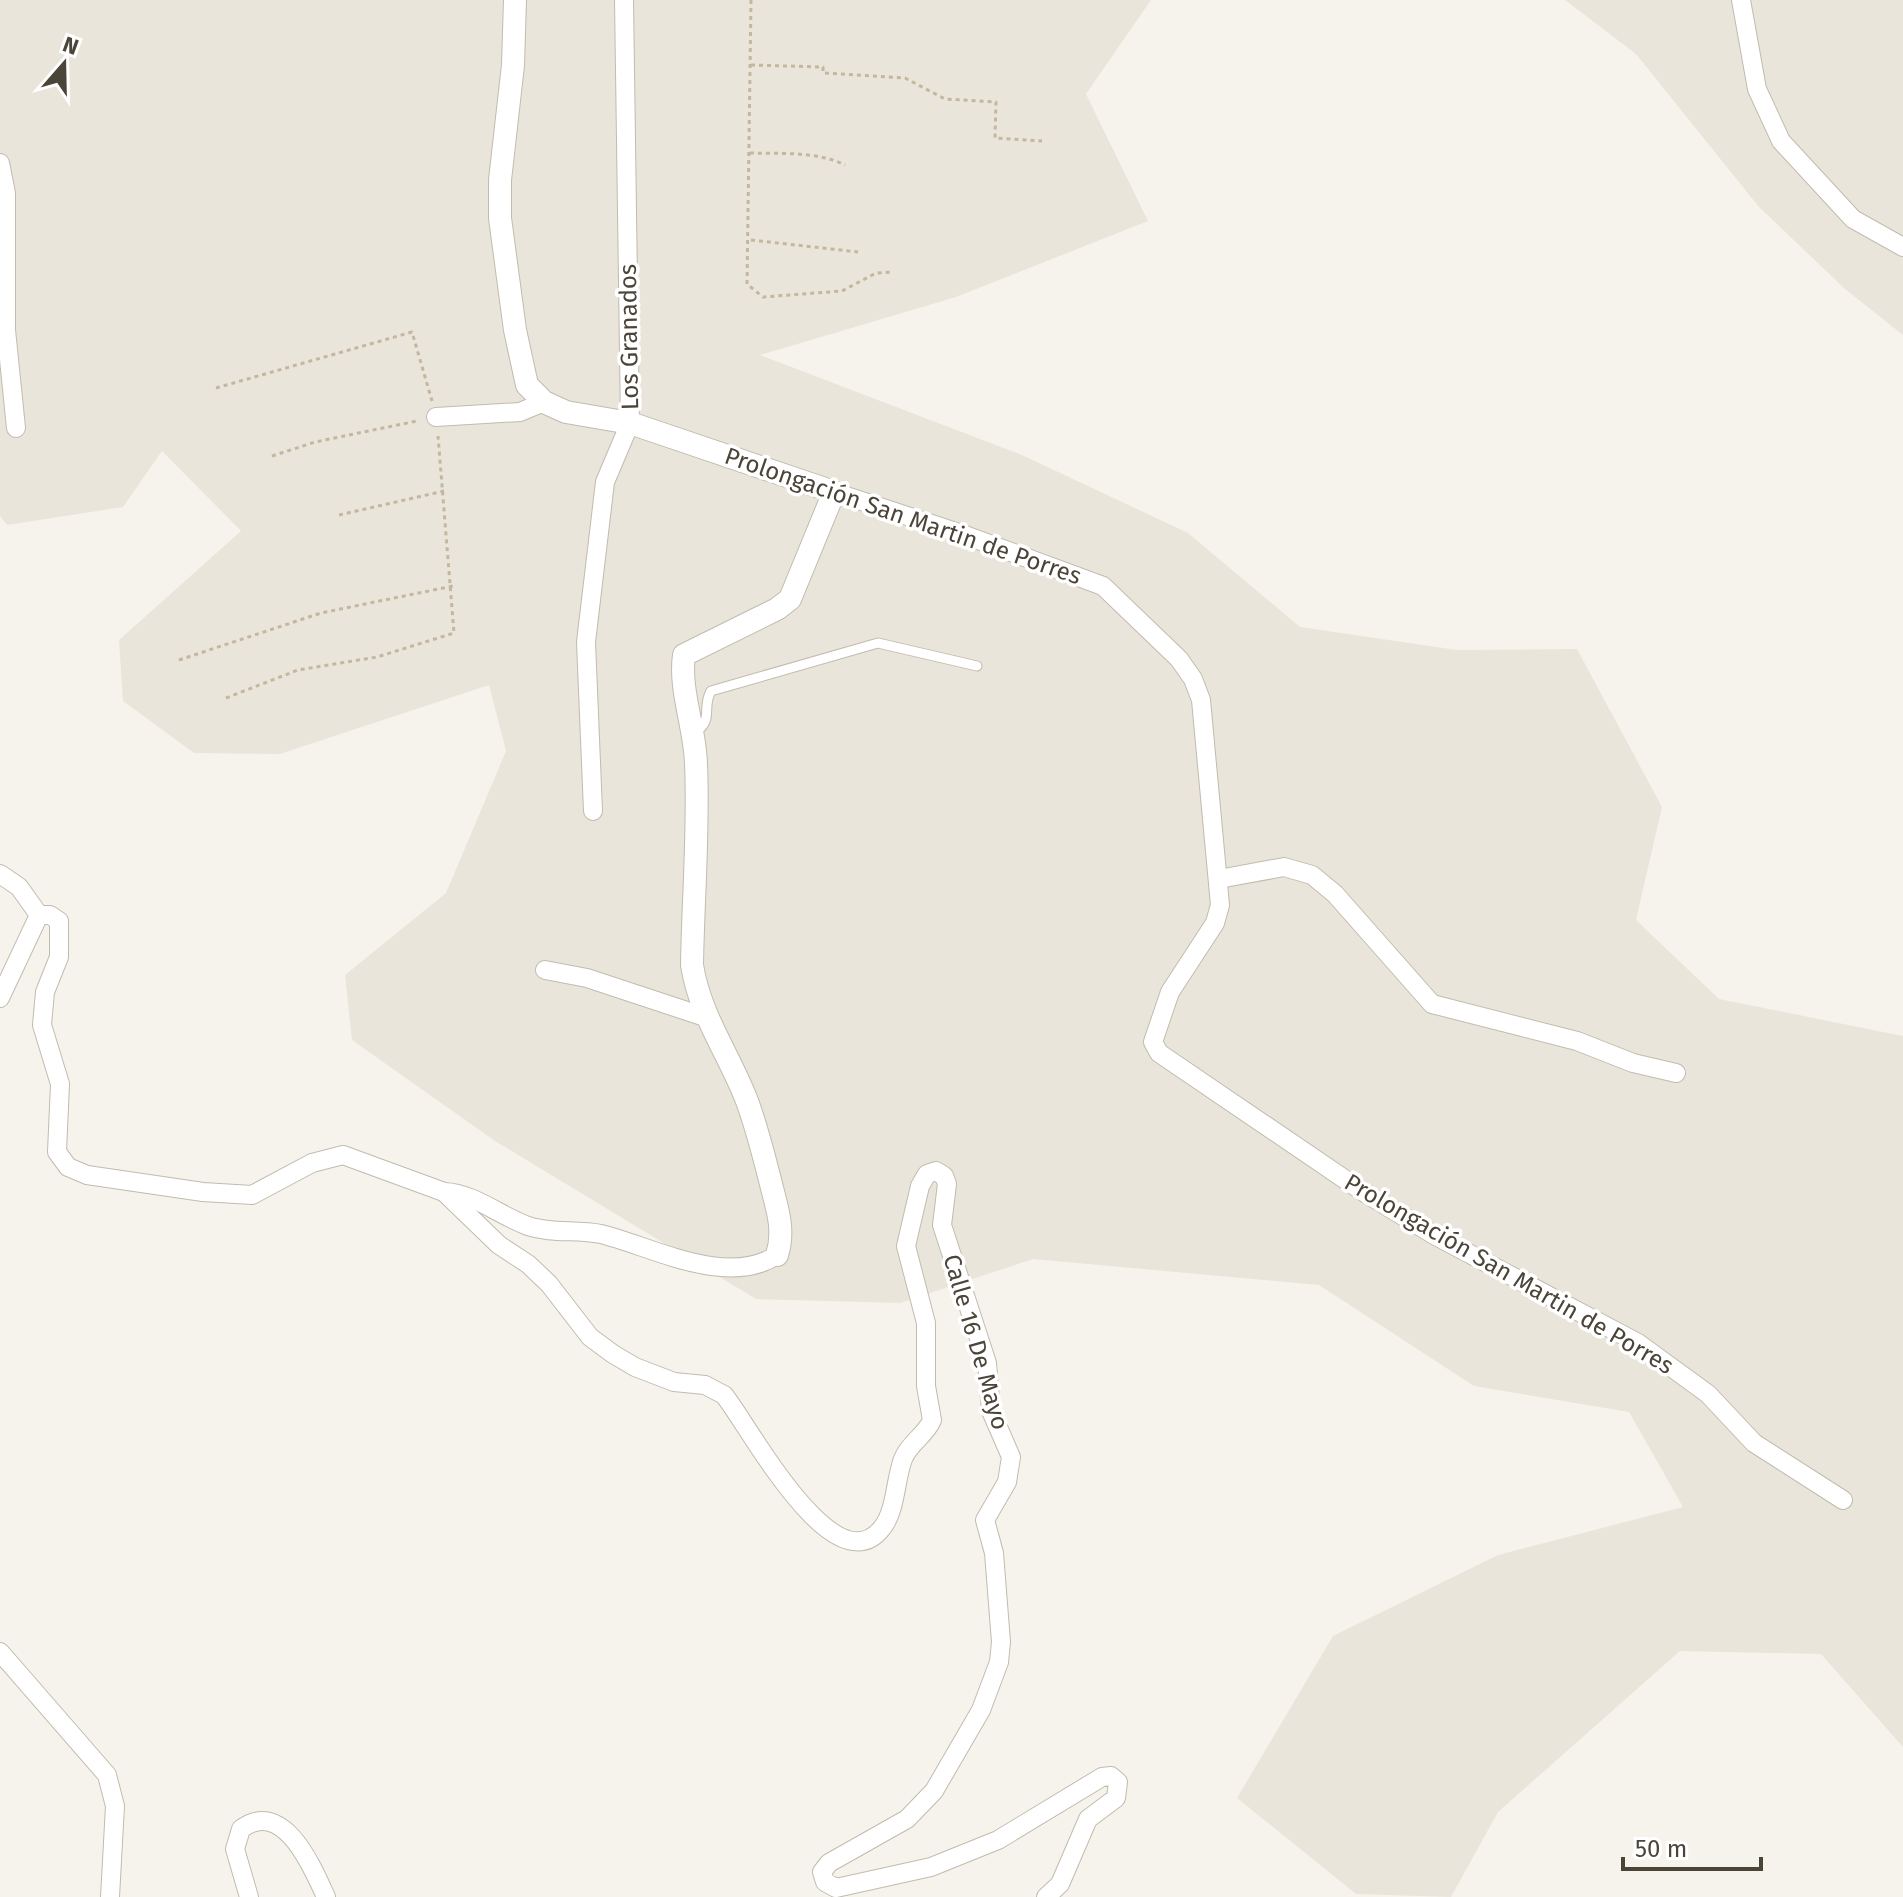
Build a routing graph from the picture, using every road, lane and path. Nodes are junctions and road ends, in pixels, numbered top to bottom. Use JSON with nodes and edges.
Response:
{"nodes":[{"id":1,"x":515,"y":0,"type":"edge"},
{"id":2,"x":624,"y":0,"type":"edge"},
{"id":3,"x":751,"y":0,"type":"edge"},
{"id":4,"x":1741,"y":0,"type":"edge"},
{"id":5,"x":751,"y":65,"type":"junction"},
{"id":6,"x":1042,"y":141,"type":"dead end"},
{"id":7,"x":749,"y":153,"type":"junction"},
{"id":8,"x":0,"y":163,"type":"edge"},
{"id":9,"x":845,"y":165,"type":"dead end"},
{"id":10,"x":750,"y":240,"type":"junction"},
{"id":11,"x":1903,"y":247,"type":"edge"},
{"id":12,"x":858,"y":252,"type":"dead end"},
{"id":13,"x":892,"y":272,"type":"dead end"},
{"id":14,"x":216,"y":388,"type":"dead end"},
{"id":15,"x":544,"y":402,"type":"junction"},
{"id":16,"x":436,"y":417,"type":"junction"},
{"id":17,"x":630,"y":423,"type":"junction"},
{"id":18,"x":16,"y":428,"type":"dead end"},
{"id":19,"x":272,"y":456,"type":"dead end"},
{"id":20,"x":444,"y":491,"type":"junction"},
{"id":21,"x":834,"y":492,"type":"junction"},
{"id":22,"x":339,"y":515,"type":"dead end"},
{"id":23,"x":453,"y":586,"type":"junction"},
{"id":24,"x":179,"y":660,"type":"dead end"},
{"id":25,"x":977,"y":666,"type":"dead end"},
{"id":26,"x":226,"y":698,"type":"dead end"},
{"id":27,"x":694,"y":733,"type":"junction"},
{"id":28,"x":593,"y":811,"type":"dead end"},
{"id":29,"x":0,"y":874,"type":"edge"},
{"id":30,"x":1219,"y":879,"type":"junction"},
{"id":31,"x":39,"y":915,"type":"junction"},
{"id":32,"x":545,"y":970,"type":"dead end"},
{"id":33,"x":0,"y":998,"type":"edge"},
{"id":34,"x":705,"y":1017,"type":"junction"},
{"id":35,"x":1676,"y":1073,"type":"dead end"},
{"id":36,"x":444,"y":1192,"type":"junction"},
{"id":37,"x":777,"y":1255,"type":"joint"},
{"id":38,"x":1843,"y":1500,"type":"dead end"},
{"id":39,"x":0,"y":1652,"type":"edge"},
{"id":40,"x":110,"y":1897,"type":"edge"},
{"id":41,"x":249,"y":1897,"type":"edge"},
{"id":42,"x":326,"y":1897,"type":"edge"},
{"id":43,"x":1046,"y":1897,"type":"edge"}],
"edges":[{"from":1,"to":15,"type":"street"},
{"from":2,"to":17,"type":"street","name":"Los Granados"},
{"from":3,"to":5,"type":"path"},
{"from":4,"to":11,"type":"street"},
{"from":5,"to":6,"type":"path"},
{"from":5,"to":7,"type":"path"},
{"from":7,"to":9,"type":"path"},
{"from":7,"to":10,"type":"path"},
{"from":8,"to":18,"type":"street"},
{"from":10,"to":12,"type":"path"},
{"from":10,"to":13,"type":"path"},
{"from":14,"to":16,"type":"path"},
{"from":15,"to":16,"type":"street"},
{"from":15,"to":17,"type":"street","name":"Prolongación San Martin de Porres"},
{"from":16,"to":19,"type":"path"},
{"from":16,"to":20,"type":"path"},
{"from":17,"to":21,"type":"street","name":"Prolongación San Martin de Porres"},
{"from":17,"to":28,"type":"street","name":"Los Granados"},
{"from":20,"to":22,"type":"path"},
{"from":20,"to":23,"type":"path"},
{"from":21,"to":27,"type":"street"},
{"from":21,"to":30,"type":"street","name":"Prolongación San Martin de Porres"},
{"from":23,"to":24,"type":"path"},
{"from":23,"to":26,"type":"path"},
{"from":25,"to":27,"type":"lane"},
{"from":27,"to":34,"type":"street"},
{"from":29,"to":31,"type":"street"},
{"from":30,"to":35,"type":"street"},
{"from":30,"to":38,"type":"street","name":"Prolongación San Martin de Porres"},
{"from":31,"to":33,"type":"street"},
{"from":31,"to":36,"type":"street"},
{"from":32,"to":34,"type":"street"},
{"from":34,"to":37,"type":"street"},
{"from":36,"to":37,"type":"street"},
{"from":36,"to":43,"type":"street","name":"Calle 16 De Mayo"},
{"from":39,"to":40,"type":"street"},
{"from":41,"to":42,"type":"street"}]}
